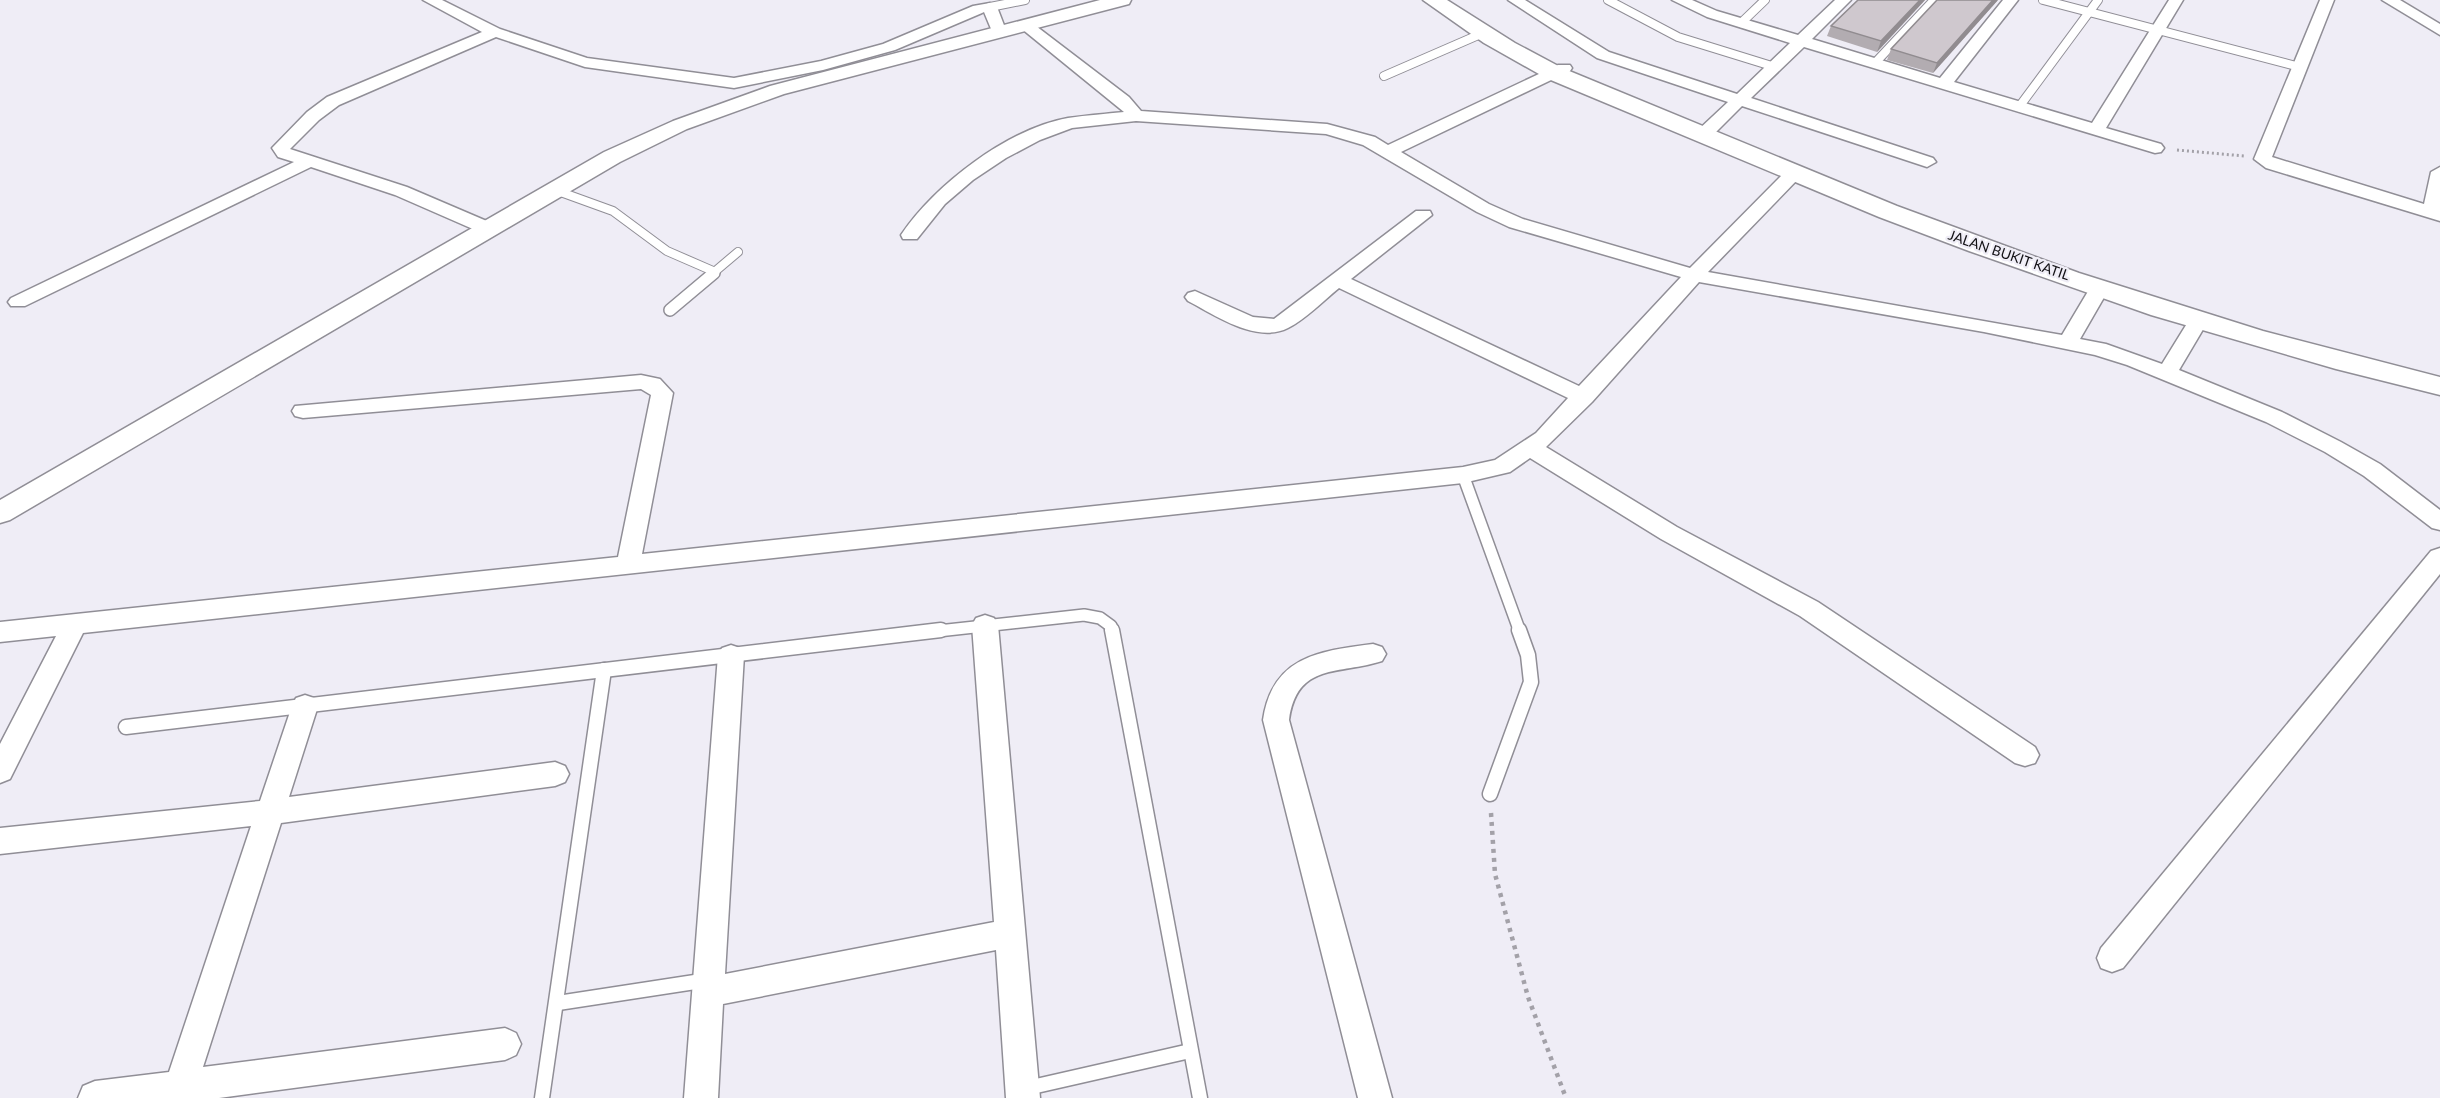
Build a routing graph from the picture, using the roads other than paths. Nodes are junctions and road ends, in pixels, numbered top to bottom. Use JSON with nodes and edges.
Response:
{"nodes":[{"id":1,"x":429,"y":0,"type":"edge"},
{"id":2,"x":1025,"y":0,"type":"edge"},
{"id":3,"x":1122,"y":0,"type":"edge"},
{"id":4,"x":1433,"y":0,"type":"edge"},
{"id":5,"x":1457,"y":0,"type":"edge"},
{"id":6,"x":1515,"y":0,"type":"edge"},
{"id":7,"x":1608,"y":0,"type":"edge"},
{"id":8,"x":1679,"y":0,"type":"edge"},
{"id":9,"x":1765,"y":0,"type":"edge"},
{"id":10,"x":1844,"y":0,"type":"edge"},
{"id":11,"x":1934,"y":0,"type":"edge"},
{"id":12,"x":2011,"y":0,"type":"edge"},
{"id":13,"x":2043,"y":0,"type":"edge"},
{"id":14,"x":2098,"y":0,"type":"edge"},
{"id":15,"x":2176,"y":0,"type":"edge"},
{"id":16,"x":2327,"y":0,"type":"edge"},
{"id":17,"x":2389,"y":0,"type":"edge"},
{"id":18,"x":990,"y":7,"type":"junction"},
{"id":19,"x":2090,"y":12,"type":"junction"},
{"id":20,"x":1741,"y":23,"type":"junction"},
{"id":21,"x":1027,"y":26,"type":"junction"},
{"id":22,"x":2157,"y":30,"type":"junction"},
{"id":23,"x":2440,"y":30,"type":"edge"},
{"id":24,"x":495,"y":32,"type":"junction"},
{"id":25,"x":999,"y":33,"type":"junction"},
{"id":26,"x":1483,"y":33,"type":"junction"},
{"id":27,"x":1801,"y":41,"type":"junction"},
{"id":28,"x":1875,"y":63,"type":"junction"},
{"id":29,"x":1775,"y":67,"type":"junction"},
{"id":30,"x":2300,"y":67,"type":"junction"},
{"id":31,"x":1559,"y":71,"type":"junction"},
{"id":32,"x":1384,"y":76,"type":"dead end"},
{"id":33,"x":1944,"y":84,"type":"junction"},
{"id":34,"x":1739,"y":100,"type":"junction"},
{"id":35,"x":2019,"y":107,"type":"junction"},
{"id":36,"x":1136,"y":116,"type":"junction"},
{"id":37,"x":2096,"y":130,"type":"junction"},
{"id":38,"x":1704,"y":135,"type":"junction"},
{"id":39,"x":2155,"y":148,"type":"road end"},
{"id":40,"x":1388,"y":152,"type":"junction"},
{"id":41,"x":308,"y":162,"type":"junction"},
{"id":42,"x":1927,"y":162,"type":"dead end"},
{"id":43,"x":2440,"y":172,"type":"edge"},
{"id":44,"x":1792,"y":174,"type":"junction"},
{"id":45,"x":555,"y":190,"type":"junction"},
{"id":46,"x":2436,"y":213,"type":"edge"},
{"id":47,"x":1423,"y":215,"type":"dead end"},
{"id":48,"x":489,"y":229,"type":"junction"},
{"id":49,"x":910,"y":235,"type":"dead end"},
{"id":50,"x":738,"y":252,"type":"dead end"},
{"id":51,"x":712,"y":271,"type":"junction"},
{"id":52,"x":1694,"y":275,"type":"junction"},
{"id":53,"x":1337,"y":280,"type":"junction"},
{"id":54,"x":2100,"y":287,"type":"junction"},
{"id":55,"x":1195,"y":297,"type":"dead end"},
{"id":56,"x":18,"y":302,"type":"dead end"},
{"id":57,"x":670,"y":310,"type":"dead end"},
{"id":58,"x":2198,"y":321,"type":"junction"},
{"id":59,"x":2068,"y":342,"type":"junction"},
{"id":60,"x":2167,"y":372,"type":"junction"},
{"id":61,"x":2440,"y":386,"type":"edge"},
{"id":62,"x":1584,"y":398,"type":"junction"},
{"id":63,"x":303,"y":411,"type":"dead end"},
{"id":64,"x":1532,"y":449,"type":"junction"},
{"id":65,"x":1463,"y":475,"type":"junction"},
{"id":66,"x":0,"y":513,"type":"edge"},
{"id":67,"x":2440,"y":522,"type":"edge"},
{"id":68,"x":2440,"y":557,"type":"edge"},
{"id":69,"x":628,"y":565,"type":"junction"},
{"id":70,"x":74,"y":625,"type":"junction"},
{"id":71,"x":985,"y":625,"type":"junction"},
{"id":72,"x":0,"y":632,"type":"edge"},
{"id":73,"x":1373,"y":654,"type":"dead end"},
{"id":74,"x":731,"y":655,"type":"junction"},
{"id":75,"x":604,"y":670,"type":"junction"},
{"id":76,"x":305,"y":706,"type":"junction"},
{"id":77,"x":126,"y":727,"type":"dead end"},
{"id":78,"x":2025,"y":755,"type":"dead end"},
{"id":79,"x":0,"y":771,"type":"edge"},
{"id":80,"x":555,"y":774,"type":"dead end"},
{"id":81,"x":1490,"y":794,"type":"road end"},
{"id":82,"x":271,"y":812,"type":"junction"},
{"id":83,"x":0,"y":841,"type":"edge"},
{"id":84,"x":1011,"y":933,"type":"junction"},
{"id":85,"x":2112,"y":958,"type":"dead end"},
{"id":86,"x":710,"y":986,"type":"junction"},
{"id":87,"x":558,"y":1003,"type":"junction"},
{"id":88,"x":505,"y":1044,"type":"dead end"},
{"id":89,"x":1190,"y":1051,"type":"junction"},
{"id":90,"x":179,"y":1092,"type":"edge"},
{"id":91,"x":1022,"y":1094,"type":"edge"},
{"id":92,"x":95,"y":1098,"type":"edge"},
{"id":93,"x":542,"y":1098,"type":"edge"},
{"id":94,"x":701,"y":1098,"type":"edge"},
{"id":95,"x":1200,"y":1098,"type":"edge"},
{"id":96,"x":1375,"y":1098,"type":"edge"}],
"edges":[{"from":1,"to":24,"type":"street"},
{"from":2,"to":18,"type":"lane"},
{"from":3,"to":21,"type":"street"},
{"from":4,"to":26,"type":"main road","name":"JALAN BUKIT KATIL"},
{"from":5,"to":31,"type":"main road","name":"JALAN BUKIT KATIL"},
{"from":6,"to":34,"type":"street"},
{"from":7,"to":29,"type":"lane"},
{"from":8,"to":20,"type":"street"},
{"from":9,"to":20,"type":"lane"},
{"from":10,"to":27,"type":"street"},
{"from":11,"to":28,"type":"lane"},
{"from":12,"to":33,"type":"street"},
{"from":13,"to":19,"type":"lane"},
{"from":14,"to":19,"type":"lane"},
{"from":15,"to":22,"type":"street"},
{"from":16,"to":30,"type":"street"},
{"from":17,"to":23,"type":"street"},
{"from":18,"to":24,"type":"street"},
{"from":18,"to":25,"type":"street"},
{"from":19,"to":22,"type":"lane"},
{"from":19,"to":35,"type":"lane"},
{"from":20,"to":27,"type":"street"},
{"from":21,"to":25,"type":"street"},
{"from":21,"to":36,"type":"street"},
{"from":22,"to":30,"type":"lane"},
{"from":22,"to":37,"type":"street"},
{"from":24,"to":41,"type":"street"},
{"from":25,"to":45,"type":"street"},
{"from":26,"to":31,"type":"main road","name":"JALAN BUKIT KATIL"},
{"from":26,"to":32,"type":"lane"},
{"from":27,"to":28,"type":"street"},
{"from":27,"to":29,"type":"street"},
{"from":28,"to":33,"type":"street"},
{"from":29,"to":34,"type":"street"},
{"from":30,"to":46,"type":"street"},
{"from":31,"to":38,"type":"main road","name":"JALAN BUKIT KATIL"},
{"from":31,"to":40,"type":"street"},
{"from":33,"to":35,"type":"street"},
{"from":34,"to":38,"type":"street"},
{"from":34,"to":42,"type":"street"},
{"from":35,"to":37,"type":"street"},
{"from":36,"to":40,"type":"street"},
{"from":36,"to":49,"type":"street"},
{"from":37,"to":39,"type":"street"},
{"from":38,"to":44,"type":"main road","name":"JALAN BUKIT KATIL"},
{"from":40,"to":52,"type":"street"},
{"from":41,"to":48,"type":"street"},
{"from":41,"to":56,"type":"street"},
{"from":43,"to":46,"type":"street"},
{"from":44,"to":52,"type":"street"},
{"from":44,"to":54,"type":"main road","name":"JALAN BUKIT KATIL"},
{"from":45,"to":48,"type":"street"},
{"from":45,"to":51,"type":"lane"},
{"from":47,"to":53,"type":"street"},
{"from":48,"to":66,"type":"street"},
{"from":50,"to":51,"type":"lane"},
{"from":51,"to":57,"type":"lane"},
{"from":52,"to":59,"type":"street"},
{"from":52,"to":62,"type":"street"},
{"from":53,"to":55,"type":"street"},
{"from":53,"to":62,"type":"street"},
{"from":54,"to":58,"type":"main road","name":"JALAN BUKIT KATIL"},
{"from":54,"to":59,"type":"street"},
{"from":58,"to":60,"type":"street"},
{"from":58,"to":61,"type":"main road","name":"JALAN BUKIT KATIL"},
{"from":59,"to":60,"type":"street"},
{"from":60,"to":67,"type":"street"},
{"from":62,"to":64,"type":"street"},
{"from":63,"to":69,"type":"street"},
{"from":64,"to":65,"type":"street"},
{"from":64,"to":78,"type":"street"},
{"from":65,"to":69,"type":"street"},
{"from":65,"to":81,"type":"lane"},
{"from":68,"to":85,"type":"street"},
{"from":69,"to":70,"type":"street"},
{"from":70,"to":72,"type":"street"},
{"from":70,"to":79,"type":"street"},
{"from":71,"to":74,"type":"lane"},
{"from":71,"to":84,"type":"street"},
{"from":71,"to":89,"type":"lane"},
{"from":73,"to":96,"type":"street"},
{"from":74,"to":75,"type":"lane"},
{"from":74,"to":86,"type":"street"},
{"from":75,"to":76,"type":"lane"},
{"from":75,"to":87,"type":"lane"},
{"from":76,"to":77,"type":"lane"},
{"from":76,"to":82,"type":"street"},
{"from":80,"to":82,"type":"street"},
{"from":82,"to":83,"type":"street"},
{"from":82,"to":90,"type":"street"},
{"from":84,"to":86,"type":"street"},
{"from":84,"to":91,"type":"street"},
{"from":86,"to":87,"type":"lane"},
{"from":86,"to":94,"type":"street"},
{"from":87,"to":93,"type":"lane"},
{"from":88,"to":90,"type":"street"},
{"from":89,"to":91,"type":"lane"},
{"from":89,"to":95,"type":"lane"},
{"from":90,"to":92,"type":"street"}]}
